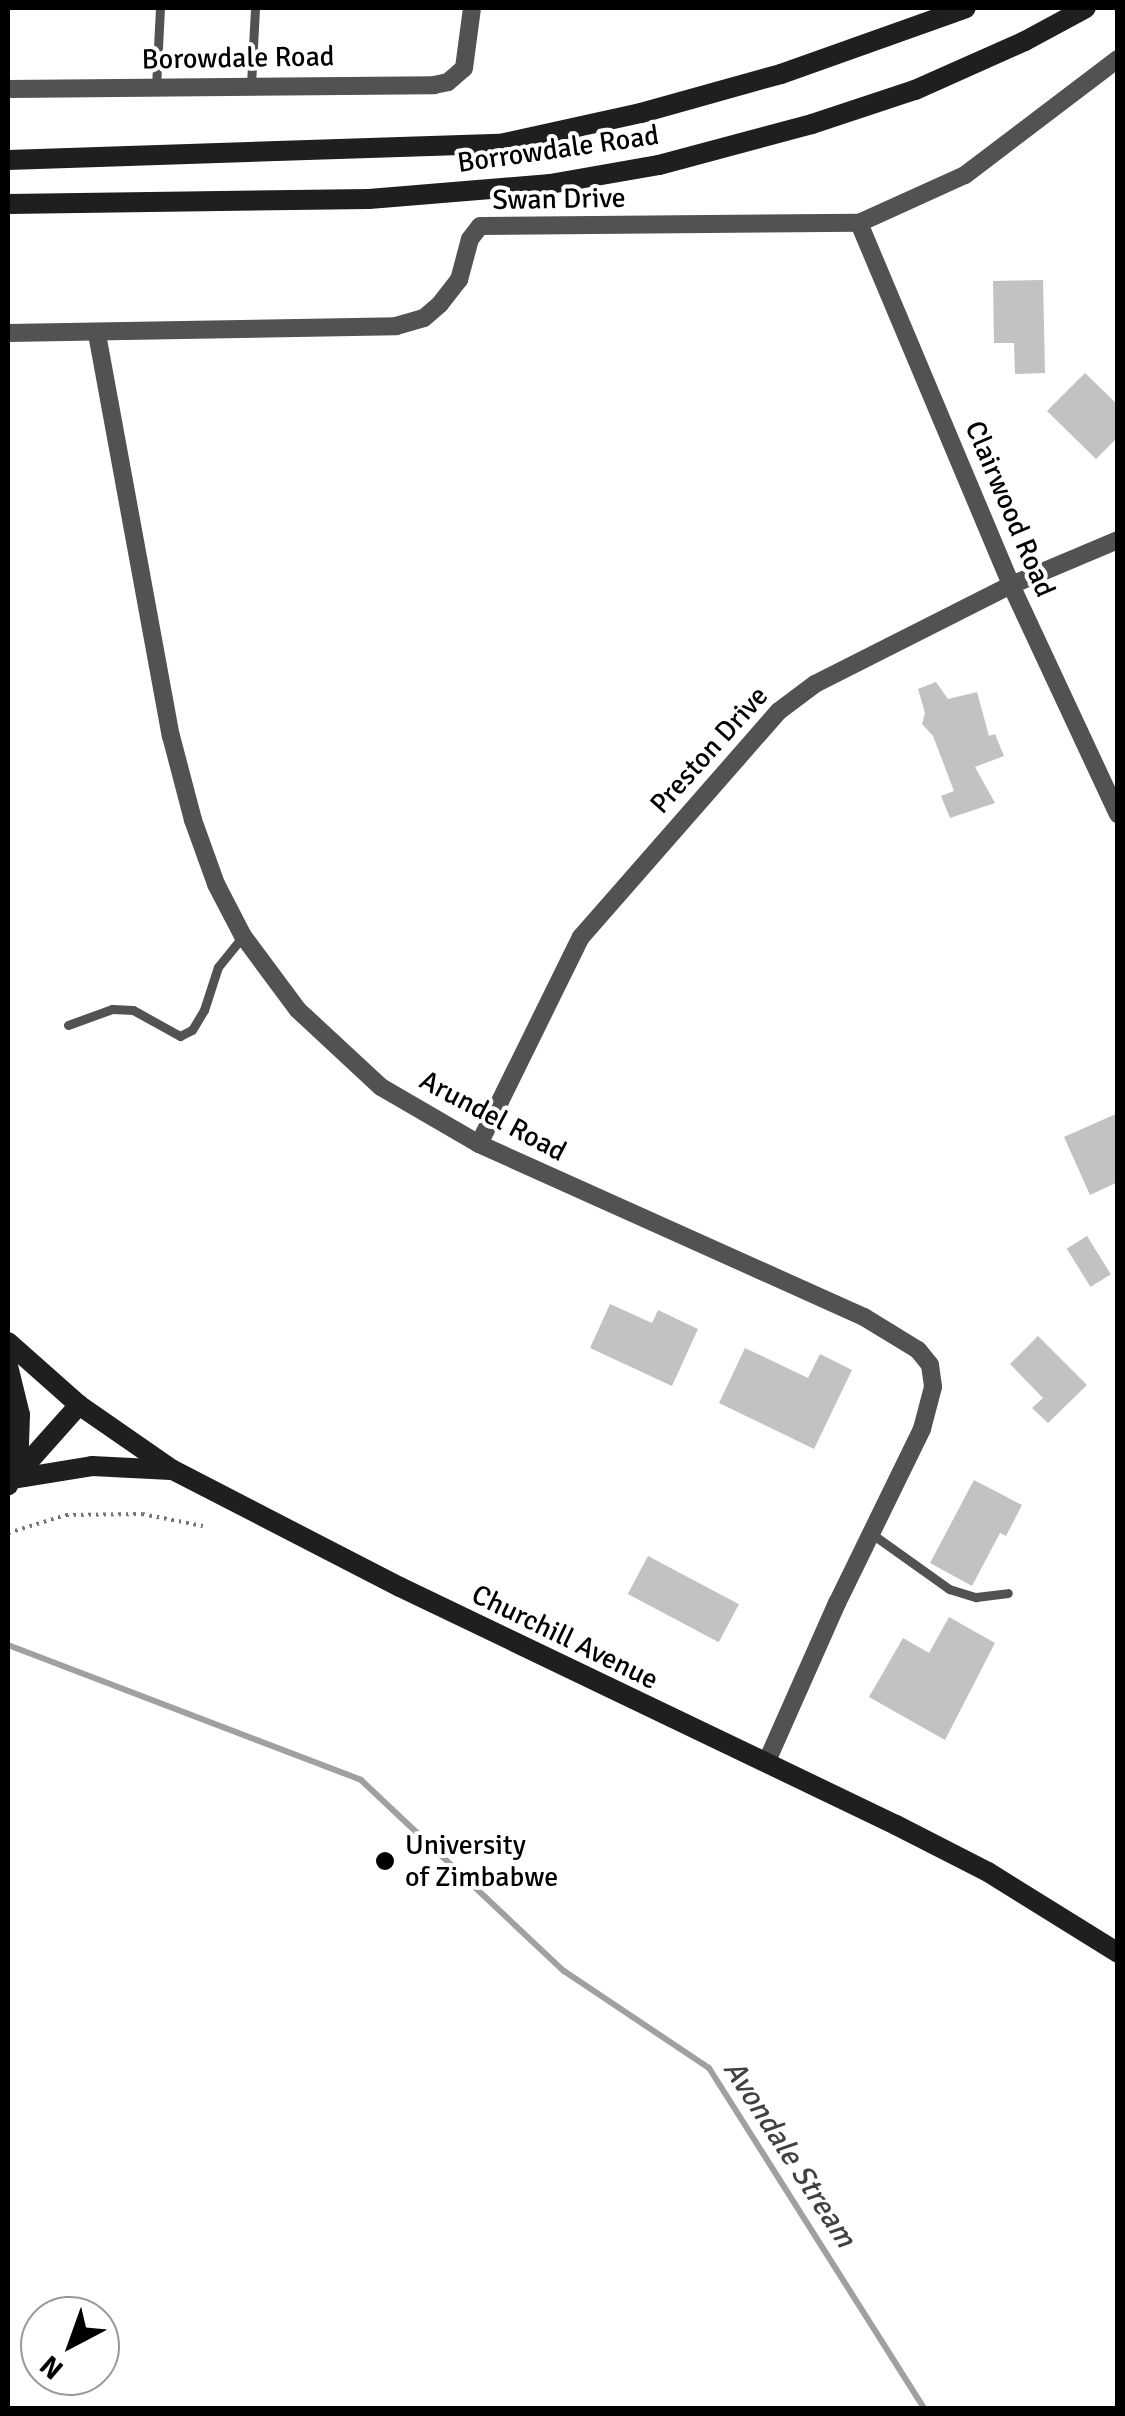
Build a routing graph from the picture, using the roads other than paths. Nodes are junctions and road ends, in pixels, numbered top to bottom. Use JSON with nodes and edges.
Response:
{"nodes":[{"id":1,"x":160,"y":8,"type":"edge"},
{"id":2,"x":255,"y":8,"type":"edge"},
{"id":3,"x":472,"y":8,"type":"edge"},
{"id":4,"x":966,"y":8,"type":"edge"},
{"id":5,"x":1086,"y":8,"type":"edge"},
{"id":6,"x":1118,"y":59,"type":"edge"},
{"id":7,"x":251,"y":85,"type":"junction"},
{"id":8,"x":156,"y":87,"type":"junction"},
{"id":9,"x":8,"y":90,"type":"edge"},
{"id":10,"x":8,"y":160,"type":"edge"},
{"id":11,"x":8,"y":204,"type":"edge"},
{"id":12,"x":858,"y":223,"type":"junction"},
{"id":13,"x":8,"y":333,"type":"edge"},
{"id":14,"x":97,"y":334,"type":"junction"},
{"id":15,"x":1118,"y":540,"type":"edge"},
{"id":16,"x":1011,"y":585,"type":"junction"},
{"id":17,"x":1118,"y":814,"type":"edge"},
{"id":18,"x":243,"y":936,"type":"junction"},
{"id":19,"x":68,"y":1025,"type":"dead end"},
{"id":20,"x":479,"y":1144,"type":"junction"},
{"id":21,"x":8,"y":1342,"type":"edge"},
{"id":22,"x":8,"y":1366,"type":"edge"},
{"id":23,"x":79,"y":1405,"type":"junction"},
{"id":24,"x":174,"y":1470,"type":"junction"},
{"id":25,"x":9,"y":1483,"type":"edge"},
{"id":26,"x":872,"y":1534,"type":"junction"},
{"id":27,"x":1008,"y":1593,"type":"dead end"},
{"id":28,"x":766,"y":1764,"type":"junction"},
{"id":29,"x":1118,"y":1953,"type":"edge"}],
"edges":[{"from":1,"to":8,"type":"lane"},
{"from":2,"to":7,"type":"lane"},
{"from":3,"to":7,"type":"street","name":"Borowdale Road"},
{"from":4,"to":10,"type":"main road","name":"Borrowdale Road"},
{"from":5,"to":11,"type":"main road","name":"Borrowdale Road"},
{"from":6,"to":12,"type":"street","name":"Swan Drive"},
{"from":7,"to":8,"type":"street","name":"Borowdale Road"},
{"from":8,"to":9,"type":"street","name":"Borowdale Road"},
{"from":12,"to":14,"type":"street","name":"Swan Drive"},
{"from":12,"to":16,"type":"street","name":"Clairwood Road"},
{"from":13,"to":14,"type":"street","name":"Swan Drive"},
{"from":14,"to":18,"type":"street","name":"Arundel Road"},
{"from":15,"to":16,"type":"street","name":"Preston Drive"},
{"from":16,"to":17,"type":"street","name":"Clairwood Road"},
{"from":16,"to":20,"type":"street","name":"Preston Drive"},
{"from":18,"to":19,"type":"lane"},
{"from":18,"to":20,"type":"street","name":"Arundel Road"},
{"from":20,"to":26,"type":"street","name":"Arundel Road"},
{"from":21,"to":23,"type":"main road","name":"Churchill Avenue"},
{"from":22,"to":25,"type":"main road"},
{"from":23,"to":24,"type":"main road","name":"Churchill Avenue"},
{"from":23,"to":25,"type":"main road"},
{"from":24,"to":25,"type":"main road"},
{"from":24,"to":28,"type":"main road","name":"Churchill Avenue"},
{"from":26,"to":27,"type":"lane"},
{"from":26,"to":28,"type":"street","name":"Arundel Road"},
{"from":28,"to":29,"type":"main road","name":"Churchill Avenue"}]}
